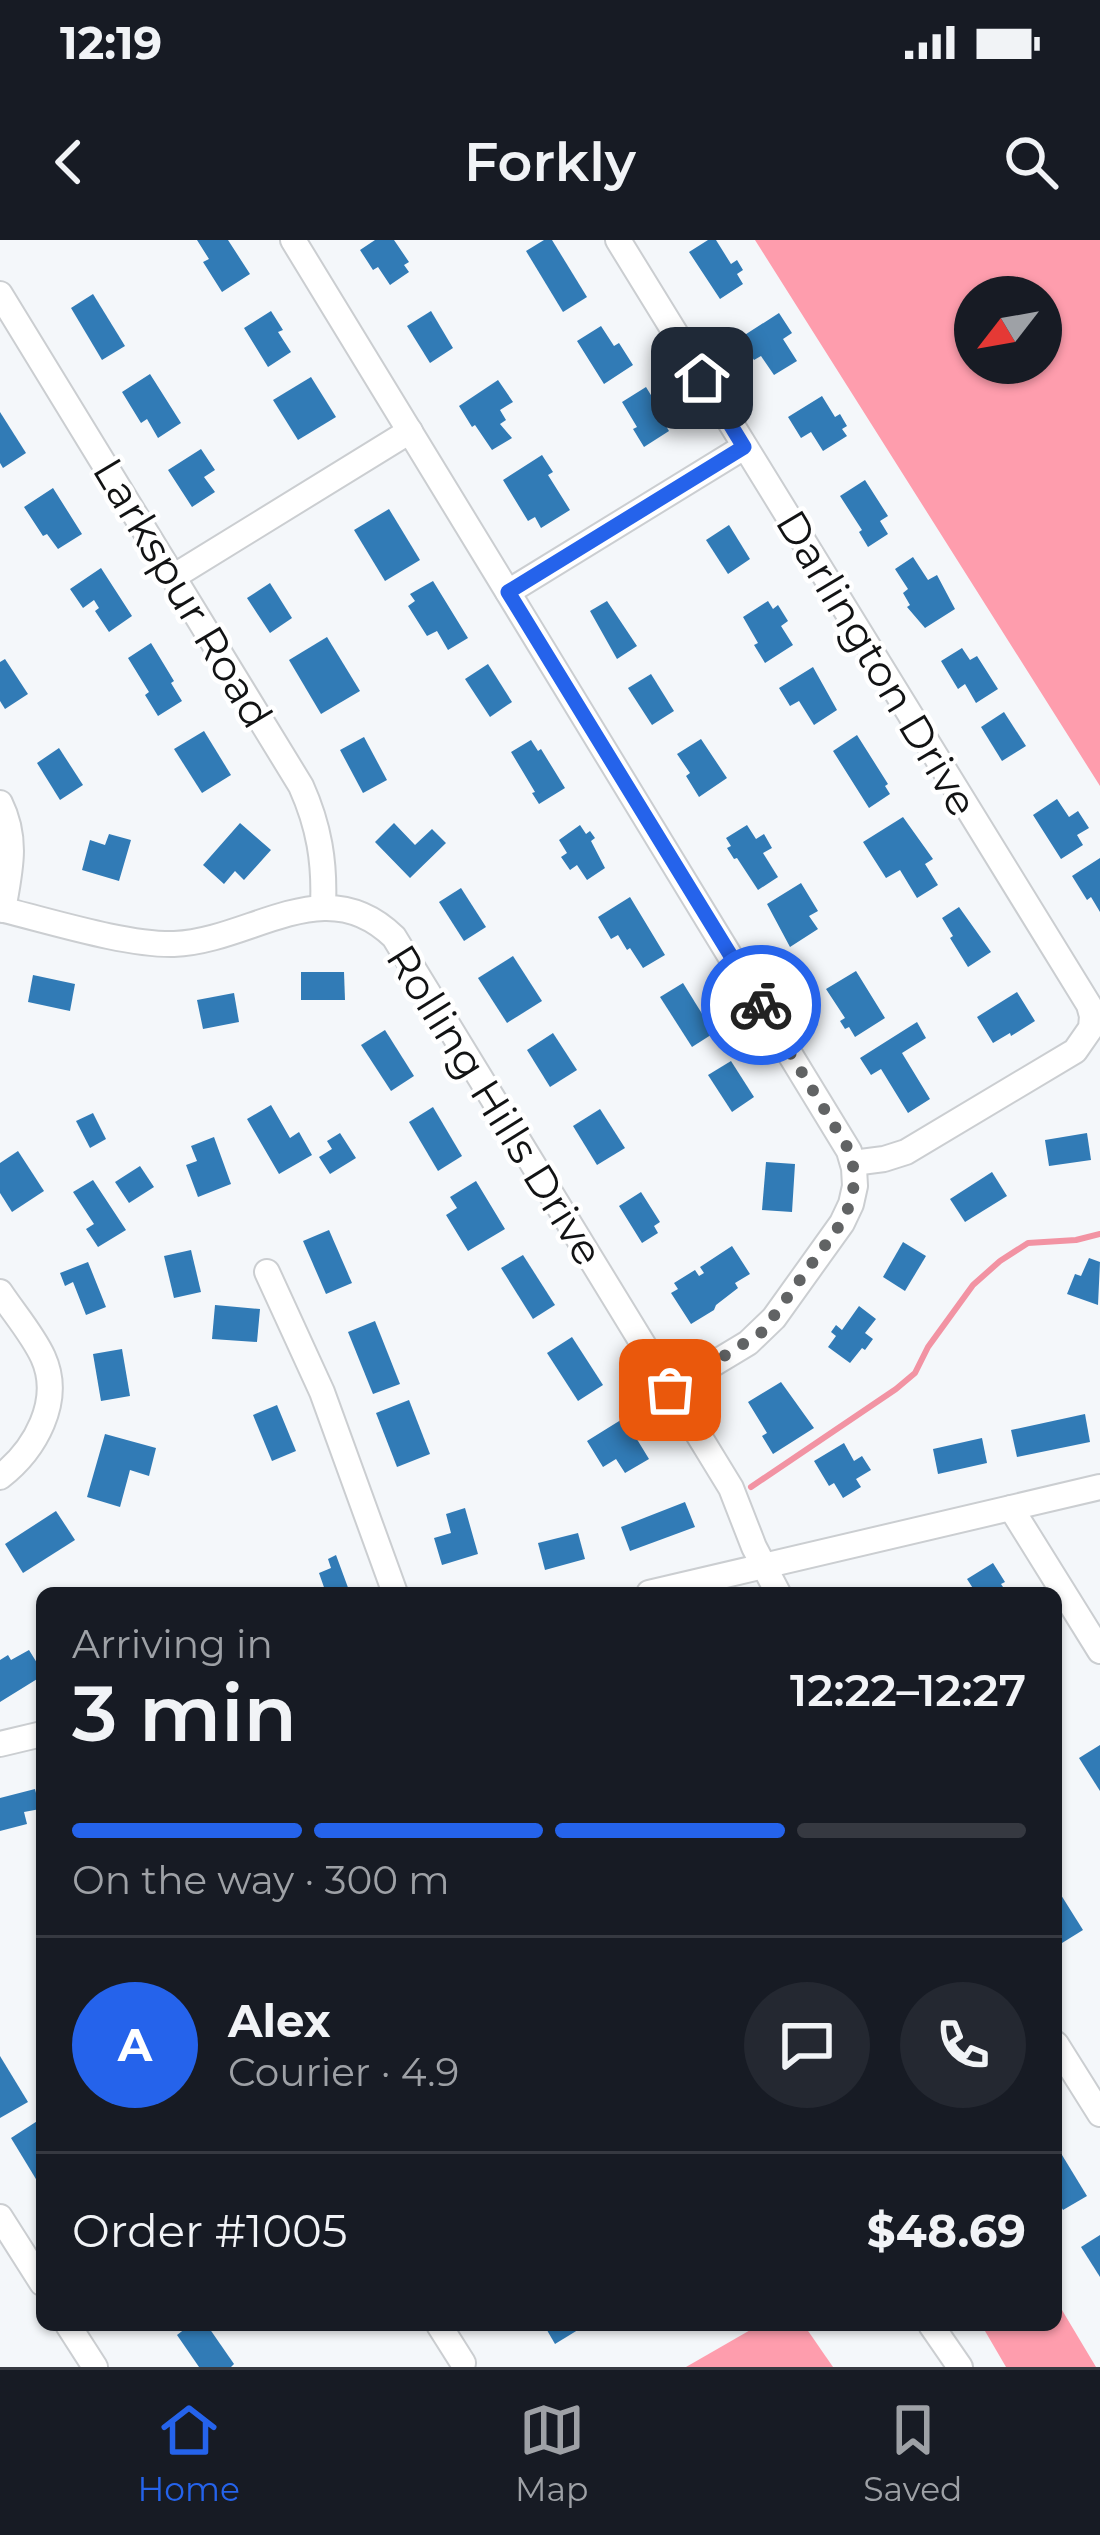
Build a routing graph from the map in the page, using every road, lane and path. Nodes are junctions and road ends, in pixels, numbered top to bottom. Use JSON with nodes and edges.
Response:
{"nodes":[{"id":1,"x":292,"y":240,"type":"edge"},
{"id":2,"x":618,"y":240,"type":"edge"},
{"id":3,"x":0,"y":294,"type":"edge"},
{"id":4,"x":410,"y":431,"type":"junction"},
{"id":5,"x":744,"y":447,"type":"junction"},
{"id":6,"x":173,"y":577,"type":"junction"},
{"id":7,"x":508,"y":592,"type":"junction"},
{"id":8,"x":0,"y":802,"type":"edge"},
{"id":9,"x":323,"y":906,"type":"junction"},
{"id":10,"x":1,"y":910,"type":"edge"},
{"id":11,"x":853,"y":1163,"type":"junction"},
{"id":12,"x":267,"y":1272,"type":"dead end"},
{"id":13,"x":0,"y":1292,"type":"edge"},
{"id":14,"x":670,"y":1390,"type":"junction"},
{"id":15,"x":0,"y":1477,"type":"edge"},
{"id":16,"x":1100,"y":1487,"type":"edge"},
{"id":17,"x":1011,"y":1508,"type":"junction"},
{"id":18,"x":764,"y":1567,"type":"junction"},
{"id":19,"x":393,"y":1587,"type":"edge"},
{"id":20,"x":676,"y":1587,"type":"edge"},
{"id":21,"x":775,"y":1587,"type":"edge"},
{"id":22,"x":1060,"y":1587,"type":"edge"},
{"id":23,"x":1062,"y":1590,"type":"edge"},
{"id":24,"x":1100,"y":1651,"type":"edge"},
{"id":25,"x":36,"y":1735,"type":"edge"},
{"id":26,"x":0,"y":1744,"type":"edge"},
{"id":27,"x":1062,"y":2054,"type":"edge"},
{"id":28,"x":1100,"y":2114,"type":"edge"},
{"id":29,"x":0,"y":2217,"type":"edge"},
{"id":30,"x":36,"y":2274,"type":"edge"},
{"id":31,"x":72,"y":2331,"type":"edge"},
{"id":32,"x":444,"y":2331,"type":"edge"},
{"id":33,"x":935,"y":2331,"type":"edge"},
{"id":34,"x":463,"y":2363,"type":"dead end"},
{"id":35,"x":95,"y":2367,"type":"edge"},
{"id":36,"x":960,"y":2367,"type":"edge"}],
"edges":[{"from":1,"to":4,"type":"street"},
{"from":2,"to":5,"type":"street","name":"Darlington Drive"},
{"from":3,"to":6,"type":"street","name":"Larkspur Road"},
{"from":4,"to":6,"type":"street"},
{"from":4,"to":7,"type":"street"},
{"from":5,"to":7,"type":"street"},
{"from":5,"to":11,"type":"street","name":"Darlington Drive"},
{"from":6,"to":9,"type":"street","name":"Larkspur Road"},
{"from":7,"to":11,"type":"street"},
{"from":8,"to":10,"type":"street"},
{"from":9,"to":10,"type":"street"},
{"from":9,"to":14,"type":"street","name":"Rolling Hills Drive"},
{"from":11,"to":14,"type":"street"},
{"from":12,"to":19,"type":"street"},
{"from":13,"to":15,"type":"street"},
{"from":14,"to":18,"type":"street","name":"Rolling Hills Drive"},
{"from":16,"to":17,"type":"street"},
{"from":17,"to":18,"type":"street"},
{"from":17,"to":22,"type":"street"},
{"from":18,"to":20,"type":"street"},
{"from":18,"to":21,"type":"street","name":"Rolling Hills Drive"},
{"from":23,"to":24,"type":"street"},
{"from":25,"to":26,"type":"street"},
{"from":27,"to":28,"type":"street"},
{"from":29,"to":30,"type":"street"},
{"from":31,"to":35,"type":"street"},
{"from":32,"to":34,"type":"street"},
{"from":33,"to":36,"type":"street"}]}
